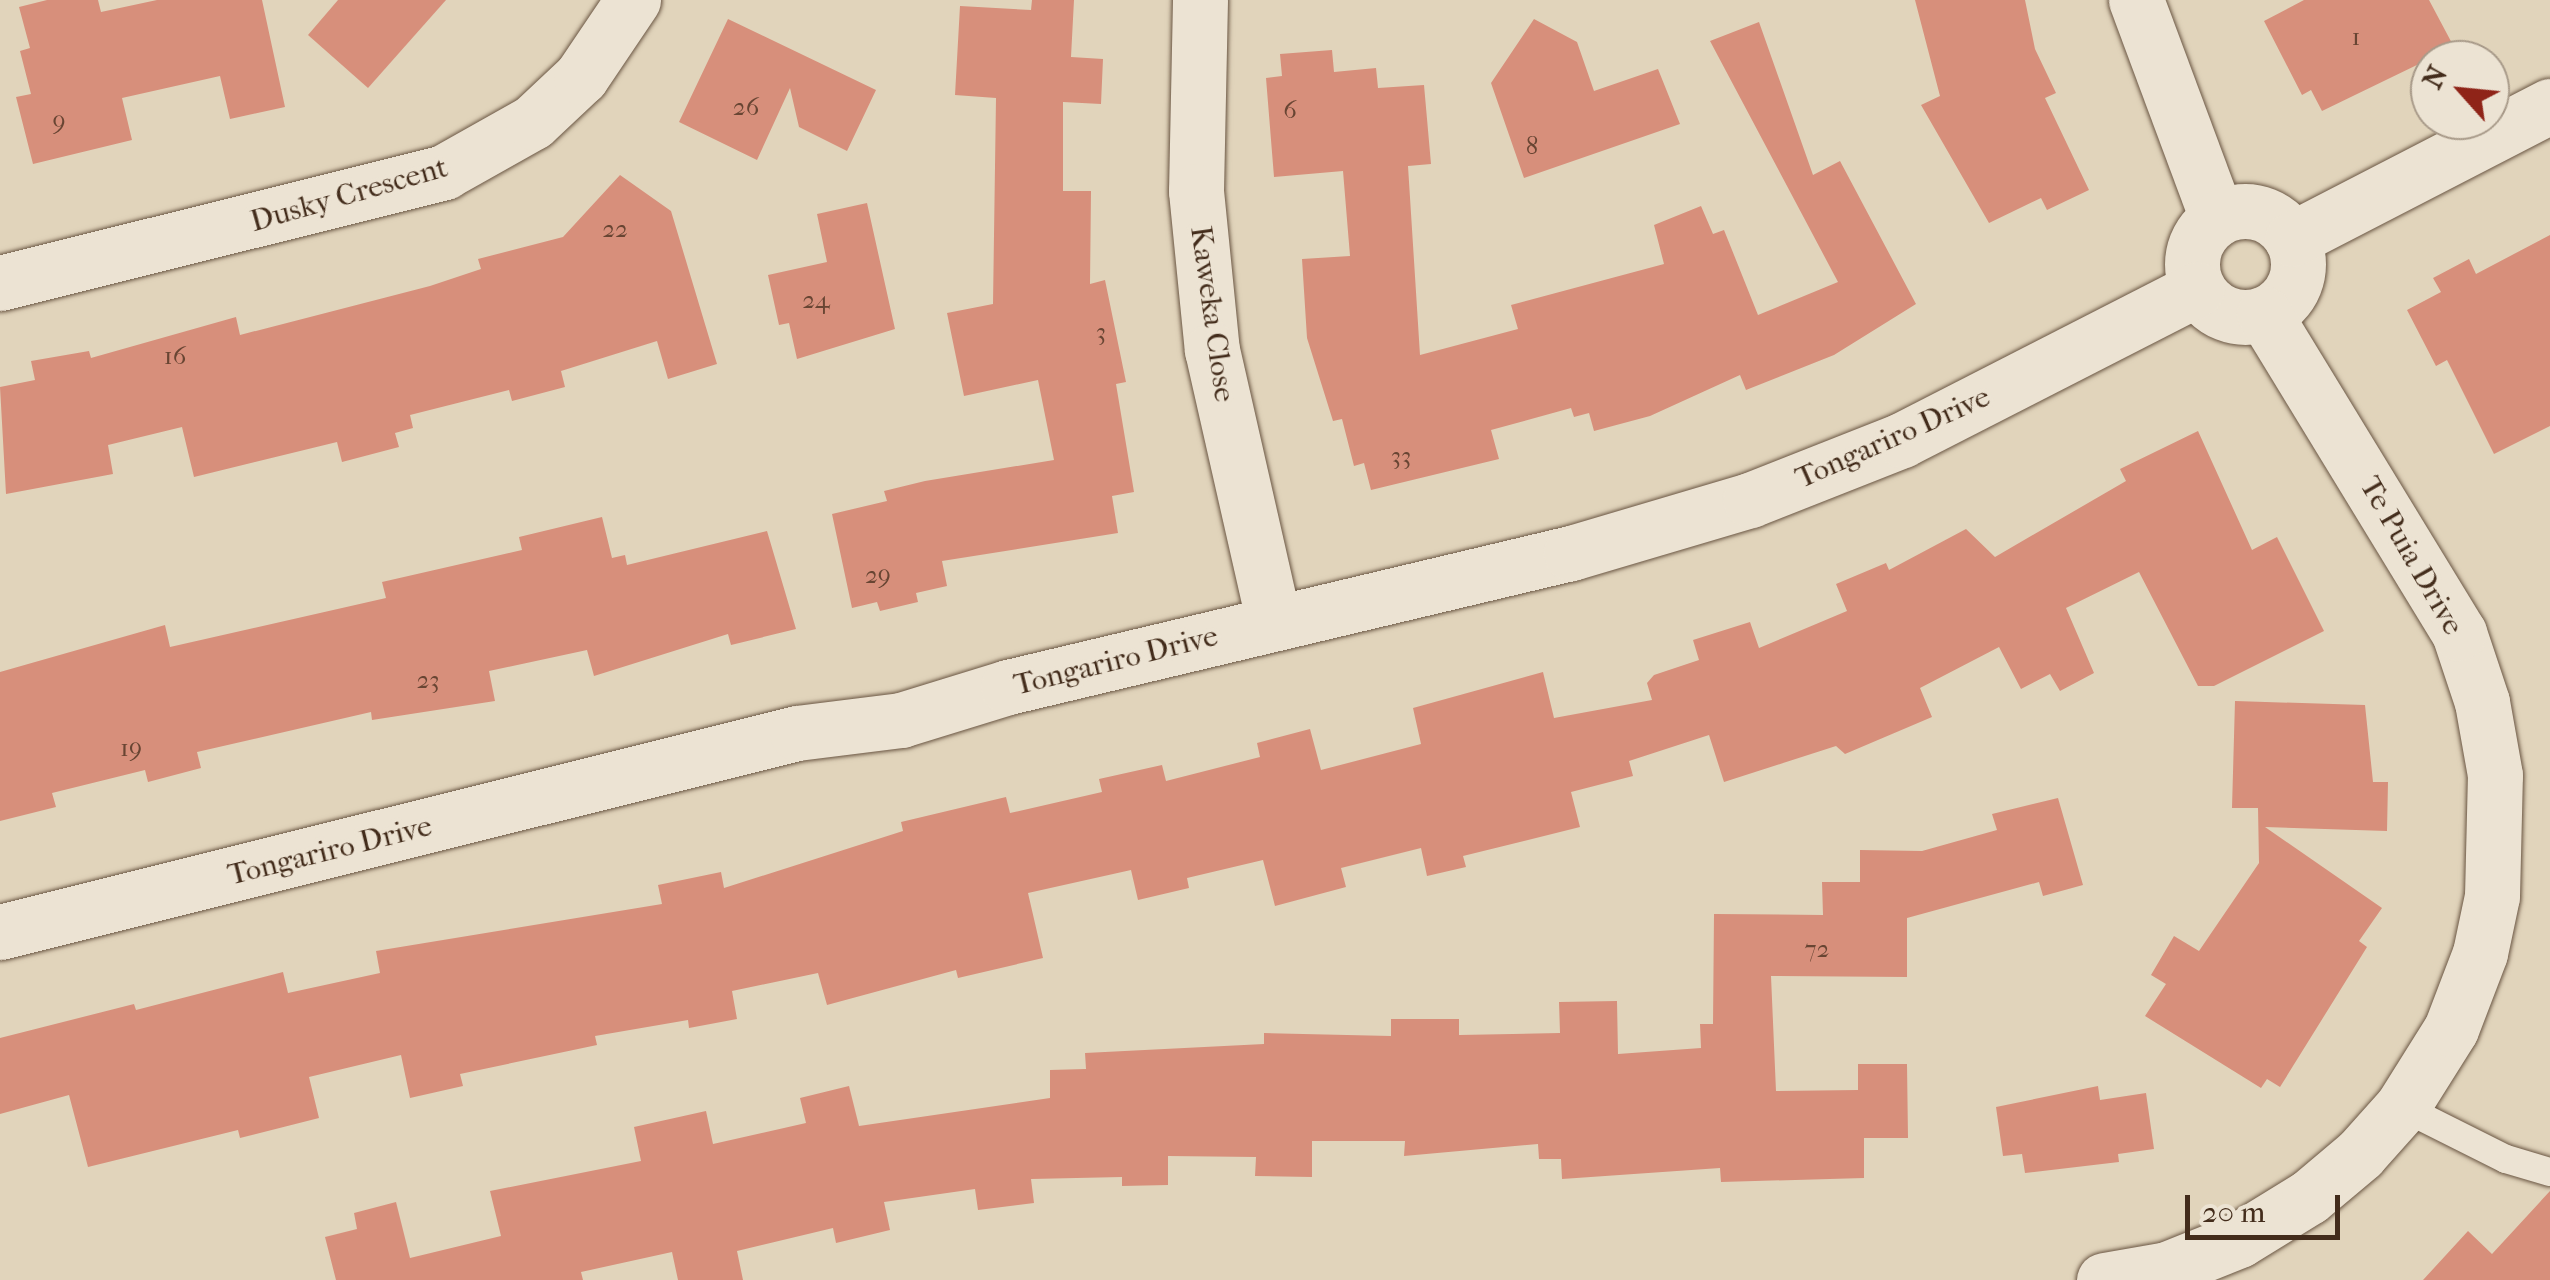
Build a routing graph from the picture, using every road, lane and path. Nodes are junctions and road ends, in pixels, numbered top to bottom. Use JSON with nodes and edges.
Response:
{"nodes":[{"id":1,"x":633,"y":0,"type":"edge"},
{"id":2,"x":1200,"y":0,"type":"edge"},
{"id":3,"x":2136,"y":0,"type":"edge"},
{"id":4,"x":2550,"y":106,"type":"edge"},
{"id":5,"x":2217,"y":218,"type":"junction"},
{"id":6,"x":2292,"y":238,"type":"junction"},
{"id":7,"x":0,"y":283,"type":"edge"},
{"id":8,"x":2198,"y":289,"type":"junction"},
{"id":9,"x":2264,"y":314,"type":"junction"},
{"id":10,"x":1274,"y":622,"type":"junction"},
{"id":11,"x":0,"y":932,"type":"edge"},
{"id":12,"x":2402,"y":1107,"type":"junction"},
{"id":13,"x":2550,"y":1172,"type":"edge"},
{"id":14,"x":2104,"y":1280,"type":"edge"}],
"edges":[{"from":1,"to":7,"type":"street","name":"Dusky Crescent"},
{"from":2,"to":10,"type":"street","name":"Kaweka Close"},
{"from":3,"to":5,"type":"street"},
{"from":4,"to":6,"type":"street"},
{"from":5,"to":6,"type":"street"},
{"from":5,"to":8,"type":"street"},
{"from":6,"to":9,"type":"street"},
{"from":8,"to":9,"type":"street"},
{"from":8,"to":10,"type":"street","name":"Tongariro Drive"},
{"from":9,"to":12,"type":"street","name":"Te Puia Drive"},
{"from":10,"to":11,"type":"street","name":"Tongariro Drive"},
{"from":12,"to":13,"type":"lane"},
{"from":12,"to":14,"type":"street","name":"Te Puia Drive"}]}
